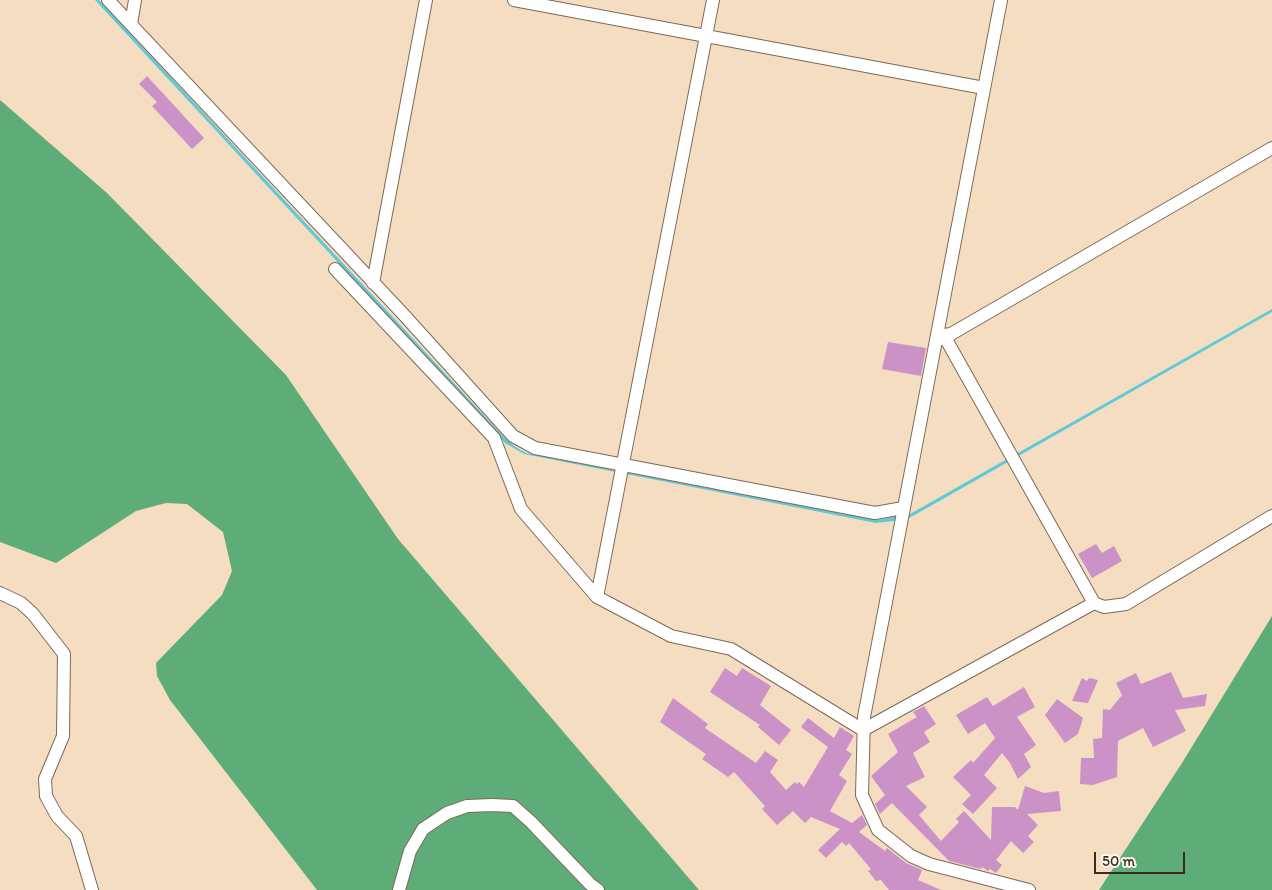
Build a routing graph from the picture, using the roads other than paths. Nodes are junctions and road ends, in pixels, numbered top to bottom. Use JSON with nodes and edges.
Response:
{"nodes":[{"id":1,"x":108,"y":0,"type":"edge"},
{"id":2,"x":136,"y":0,"type":"edge"},
{"id":3,"x":426,"y":0,"type":"edge"},
{"id":4,"x":514,"y":0,"type":"edge"},
{"id":5,"x":713,"y":0,"type":"edge"},
{"id":6,"x":1001,"y":0,"type":"edge"},
{"id":7,"x":131,"y":24,"type":"junction"},
{"id":8,"x":706,"y":38,"type":"junction"},
{"id":9,"x":984,"y":88,"type":"junction"},
{"id":10,"x":1272,"y":148,"type":"edge"},
{"id":11,"x":335,"y":269,"type":"dead end"},
{"id":12,"x":373,"y":283,"type":"junction"},
{"id":13,"x":937,"y":336,"type":"junction"},
{"id":14,"x":623,"y":465,"type":"junction"},
{"id":15,"x":904,"y":508,"type":"junction"},
{"id":16,"x":1272,"y":516,"type":"edge"},
{"id":17,"x":0,"y":593,"type":"edge"},
{"id":18,"x":598,"y":597,"type":"junction"},
{"id":19,"x":1094,"y":603,"type":"junction"},
{"id":20,"x":864,"y":730,"type":"junction"},
{"id":21,"x":92,"y":890,"type":"edge"},
{"id":22,"x":399,"y":890,"type":"edge"},
{"id":23,"x":598,"y":890,"type":"edge"},
{"id":24,"x":1029,"y":890,"type":"edge"}],
"edges":[{"from":1,"to":7,"type":"street"},
{"from":2,"to":7,"type":"street"},
{"from":3,"to":12,"type":"street"},
{"from":4,"to":8,"type":"street"},
{"from":5,"to":8,"type":"street"},
{"from":6,"to":9,"type":"street"},
{"from":7,"to":12,"type":"street"},
{"from":8,"to":9,"type":"street"},
{"from":8,"to":14,"type":"street"},
{"from":9,"to":13,"type":"street"},
{"from":10,"to":13,"type":"street"},
{"from":11,"to":18,"type":"street"},
{"from":12,"to":14,"type":"street"},
{"from":13,"to":15,"type":"street"},
{"from":13,"to":19,"type":"street"},
{"from":14,"to":15,"type":"street"},
{"from":14,"to":18,"type":"street"},
{"from":15,"to":20,"type":"street"},
{"from":16,"to":19,"type":"street"},
{"from":17,"to":21,"type":"street"},
{"from":18,"to":20,"type":"street"},
{"from":19,"to":20,"type":"street"},
{"from":20,"to":24,"type":"street"},
{"from":22,"to":23,"type":"street"}]}
